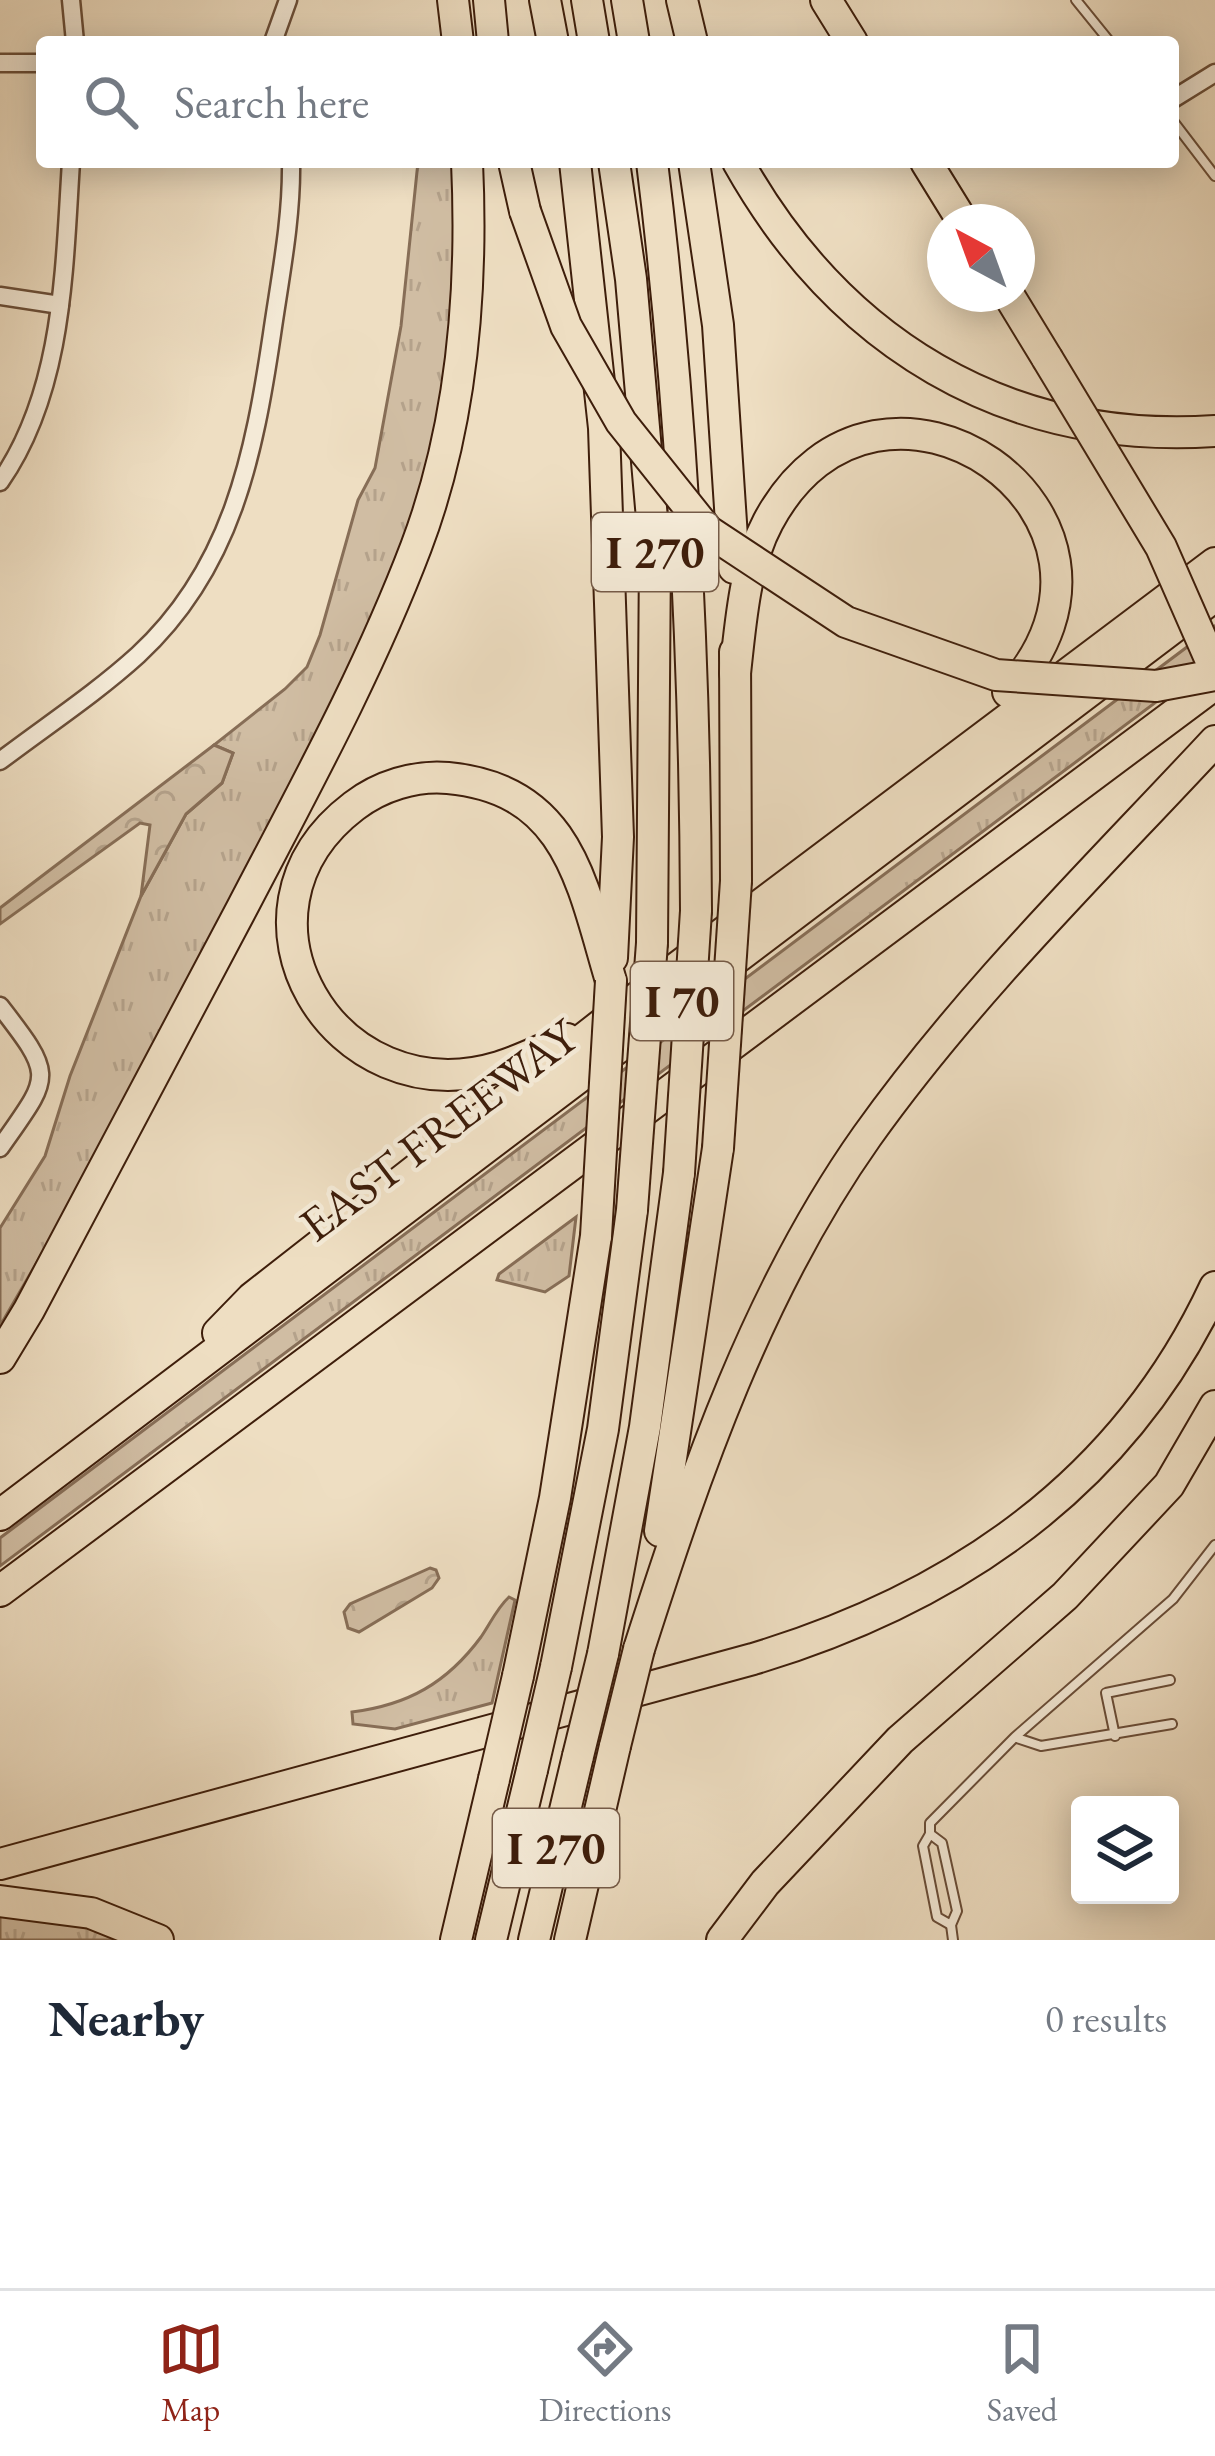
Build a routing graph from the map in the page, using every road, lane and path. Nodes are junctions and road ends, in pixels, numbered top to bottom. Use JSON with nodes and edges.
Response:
{"nodes":[{"id":1,"x":71,"y":0,"type":"edge"},
{"id":2,"x":288,"y":0,"type":"edge"},
{"id":3,"x":453,"y":0,"type":"edge"},
{"id":4,"x":489,"y":0,"type":"edge"},
{"id":5,"x":545,"y":0,"type":"edge"},
{"id":6,"x":587,"y":0,"type":"edge"},
{"id":7,"x":627,"y":0,"type":"edge"},
{"id":8,"x":664,"y":0,"type":"edge"},
{"id":9,"x":682,"y":0,"type":"edge"},
{"id":10,"x":826,"y":0,"type":"edge"},
{"id":11,"x":1076,"y":0,"type":"edge"},
{"id":12,"x":74,"y":36,"type":"edge"},
{"id":13,"x":275,"y":36,"type":"edge"},
{"id":14,"x":457,"y":36,"type":"edge"},
{"id":15,"x":492,"y":36,"type":"edge"},
{"id":16,"x":552,"y":36,"type":"edge"},
{"id":17,"x":593,"y":36,"type":"edge"},
{"id":18,"x":633,"y":36,"type":"edge"},
{"id":19,"x":672,"y":36,"type":"edge"},
{"id":20,"x":691,"y":36,"type":"edge"},
{"id":21,"x":848,"y":36,"type":"edge"},
{"id":22,"x":1105,"y":36,"type":"edge"},
{"id":23,"x":0,"y":63,"type":"edge"},
{"id":24,"x":36,"y":63,"type":"edge"},
{"id":25,"x":1215,"y":73,"type":"edge"},
{"id":26,"x":1179,"y":95,"type":"edge"},
{"id":27,"x":1179,"y":129,"type":"edge"},
{"id":28,"x":71,"y":168,"type":"edge"},
{"id":29,"x":290,"y":168,"type":"edge"},
{"id":30,"x":467,"y":168,"type":"edge"},
{"id":31,"x":515,"y":168,"type":"edge"},
{"id":32,"x":575,"y":168,"type":"edge"},
{"id":33,"x":615,"y":168,"type":"edge"},
{"id":34,"x":653,"y":168,"type":"edge"},
{"id":35,"x":695,"y":168,"type":"edge"},
{"id":36,"x":741,"y":168,"type":"edge"},
{"id":37,"x":930,"y":168,"type":"edge"},
{"id":38,"x":1215,"y":176,"type":"edge"},
{"id":39,"x":952,"y":204,"type":"edge"},
{"id":40,"x":0,"y":296,"type":"edge"},
{"id":41,"x":60,"y":305,"type":"junction"},
{"id":42,"x":1019,"y":312,"type":"edge"},
{"id":43,"x":1215,"y":431,"type":"edge"},
{"id":44,"x":0,"y":482,"type":"edge"},
{"id":45,"x":1215,"y":563,"type":"edge"},
{"id":46,"x":1215,"y":596,"type":"edge"},
{"id":47,"x":1215,"y":672,"type":"edge"},
{"id":48,"x":735,"y":673,"type":"junction"},
{"id":49,"x":1215,"y":684,"type":"edge"},
{"id":50,"x":1215,"y":740,"type":"edge"},
{"id":51,"x":0,"y":760,"type":"edge"},
{"id":52,"x":887,"y":808,"type":"junction"},
{"id":53,"x":611,"y":981,"type":"junction"},
{"id":54,"x":0,"y":1006,"type":"edge"},
{"id":55,"x":605,"y":1022,"type":"junction"},
{"id":56,"x":0,"y":1148,"type":"edge"},
{"id":57,"x":1215,"y":1287,"type":"edge"},
{"id":58,"x":0,"y":1358,"type":"edge"},
{"id":59,"x":147,"y":1404,"type":"junction"},
{"id":60,"x":1215,"y":1406,"type":"edge"},
{"id":61,"x":0,"y":1515,"type":"edge"},
{"id":62,"x":1215,"y":1545,"type":"edge"},
{"id":63,"x":0,"y":1591,"type":"edge"},
{"id":64,"x":639,"y":1649,"type":"junction"},
{"id":65,"x":1170,"y":1680,"type":"dead end"},
{"id":66,"x":1172,"y":1724,"type":"dead end"},
{"id":67,"x":1115,"y":1736,"type":"junction"},
{"id":68,"x":1015,"y":1737,"type":"junction"},
{"id":69,"x":930,"y":1834,"type":"junction"},
{"id":70,"x":0,"y":1864,"type":"edge"},
{"id":71,"x":0,"y":1901,"type":"edge"},
{"id":72,"x":951,"y":1925,"type":"junction"},
{"id":73,"x":158,"y":1940,"type":"edge"},
{"id":74,"x":455,"y":1940,"type":"edge"},
{"id":75,"x":491,"y":1940,"type":"edge"},
{"id":76,"x":534,"y":1940,"type":"edge"},
{"id":77,"x":570,"y":1940,"type":"edge"},
{"id":78,"x":722,"y":1940,"type":"edge"},
{"id":79,"x":953,"y":1940,"type":"edge"}],
"edges":[{"from":1,"to":12,"type":"street"},
{"from":2,"to":13,"type":"street"},
{"from":3,"to":14,"type":"highway"},
{"from":4,"to":15,"type":"highway"},
{"from":5,"to":16,"type":"highway"},
{"from":6,"to":17,"type":"highway"},
{"from":7,"to":18,"type":"highway"},
{"from":8,"to":19,"type":"highway"},
{"from":9,"to":20,"type":"highway"},
{"from":10,"to":21,"type":"highway"},
{"from":11,"to":22,"type":"lane"},
{"from":23,"to":24,"type":"street"},
{"from":25,"to":26,"type":"street"},
{"from":27,"to":38,"type":"lane"},
{"from":28,"to":41,"type":"street"},
{"from":29,"to":51,"type":"street"},
{"from":30,"to":58,"type":"highway"},
{"from":31,"to":47,"type":"highway","bridge":true},
{"from":32,"to":53,"type":"highway"},
{"from":33,"to":75,"type":"highway","number":"I 270","bridge":true},
{"from":34,"to":76,"type":"highway","number":"I 270","bridge":true},
{"from":35,"to":48,"type":"highway"},
{"from":36,"to":43,"type":"highway"},
{"from":37,"to":39,"type":"highway"},
{"from":40,"to":41,"type":"street"},
{"from":41,"to":44,"type":"street"},
{"from":42,"to":47,"type":"highway","bridge":true},
{"from":45,"to":52,"type":"highway"},
{"from":46,"to":59,"type":"highway","name":"EAST FREEWAY","number":"I 70"},
{"from":48,"to":52,"type":"highway"},
{"from":48,"to":64,"type":"highway","bridge":true},
{"from":49,"to":63,"type":"highway","number":"I 70"},
{"from":50,"to":64,"type":"highway"},
{"from":52,"to":55,"type":"highway"},
{"from":53,"to":55,"type":"highway"},
{"from":53,"to":74,"type":"highway","bridge":true},
{"from":54,"to":56,"type":"street"},
{"from":55,"to":59,"type":"highway"},
{"from":57,"to":70,"type":"highway"},
{"from":59,"to":61,"type":"highway","name":"EAST FREEWAY","number":"I 70"},
{"from":60,"to":78,"type":"highway"},
{"from":62,"to":68,"type":"lane"},
{"from":64,"to":77,"type":"highway","bridge":true},
{"from":65,"to":67,"type":"lane"},
{"from":66,"to":67,"type":"lane"},
{"from":67,"to":68,"type":"lane"},
{"from":68,"to":69,"type":"lane"},
{"from":69,"to":72,"type":"lane"},
{"from":69,"to":72,"type":"lane"},
{"from":71,"to":73,"type":"highway"},
{"from":72,"to":79,"type":"lane"}]}
